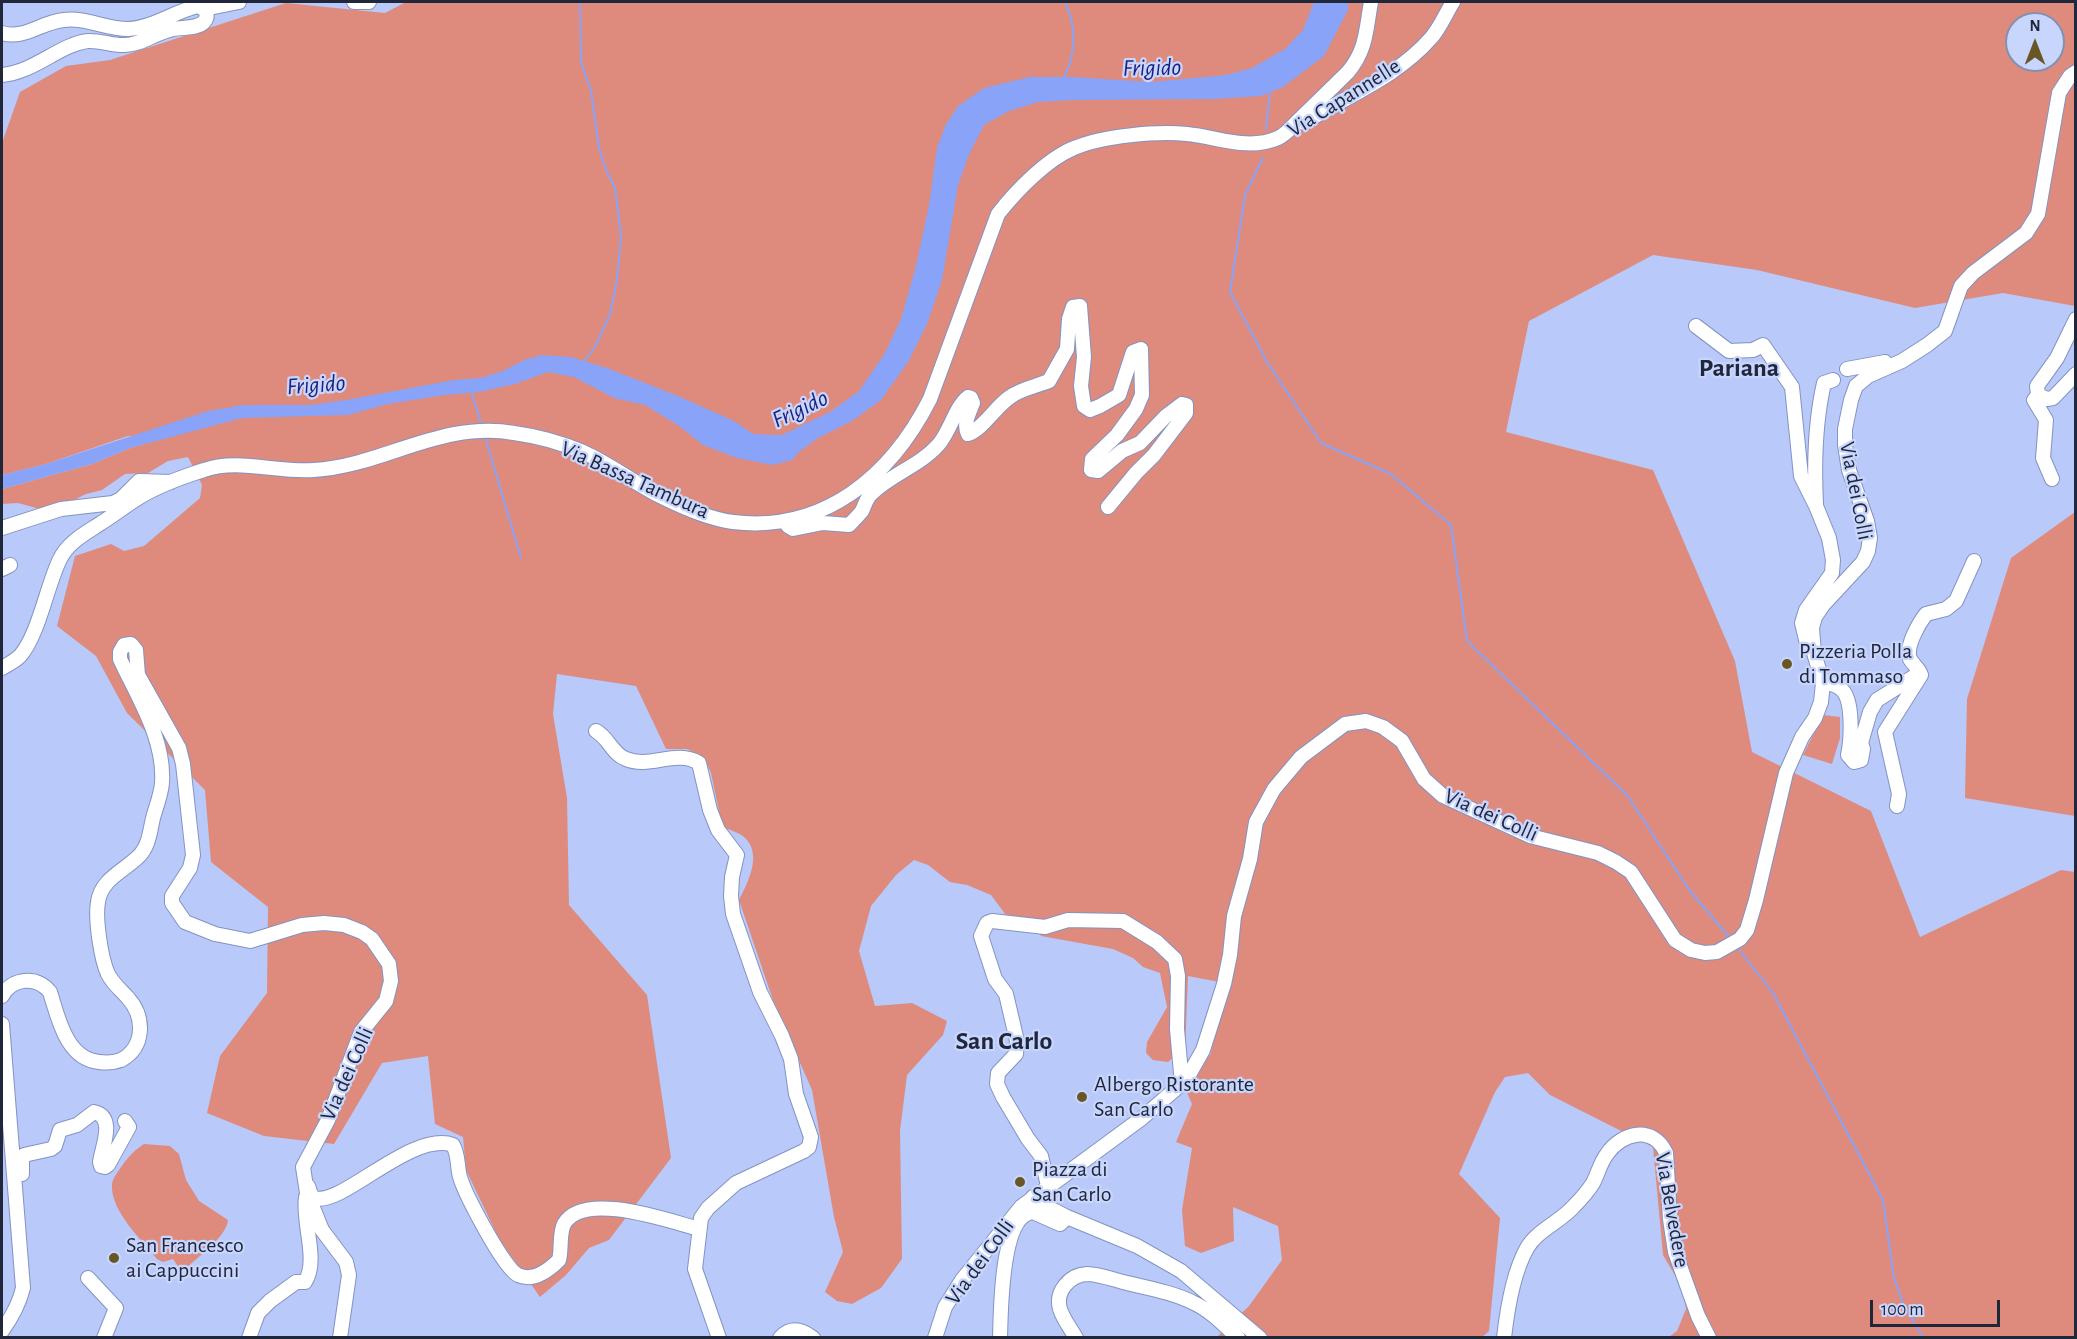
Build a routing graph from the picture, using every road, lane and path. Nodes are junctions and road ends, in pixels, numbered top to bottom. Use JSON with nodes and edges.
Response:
{"nodes":[{"id":1,"x":239,"y":2,"type":"edge"},
{"id":2,"x":354,"y":2,"type":"edge"},
{"id":3,"x":367,"y":2,"type":"edge"},
{"id":4,"x":1371,"y":2,"type":"edge"},
{"id":5,"x":1453,"y":2,"type":"edge"},
{"id":6,"x":204,"y":9,"type":"junction"},
{"id":7,"x":2,"y":33,"type":"edge"},
{"id":8,"x":2076,"y":72,"type":"edge"},
{"id":9,"x":2,"y":75,"type":"edge"},
{"id":10,"x":1279,"y":138,"type":"junction"},
{"id":11,"x":2076,"y":319,"type":"edge"},
{"id":12,"x":1696,"y":326,"type":"dead end"},
{"id":13,"x":1902,"y":361,"type":"junction"},
{"id":14,"x":1847,"y":369,"type":"dead end"},
{"id":15,"x":2076,"y":374,"type":"edge"},
{"id":16,"x":1833,"y":380,"type":"dead end"},
{"id":17,"x":2038,"y":395,"type":"junction"},
{"id":18,"x":2052,"y":479,"type":"dead end"},
{"id":19,"x":174,"y":482,"type":"junction"},
{"id":20,"x":1816,"y":506,"type":"junction"},
{"id":21,"x":1108,"y":507,"type":"dead end"},
{"id":22,"x":781,"y":523,"type":"junction"},
{"id":23,"x":2,"y":528,"type":"edge"},
{"id":24,"x":1974,"y":561,"type":"dead end"},
{"id":25,"x":2,"y":668,"type":"edge"},
{"id":26,"x":1922,"y":675,"type":"junction"},
{"id":27,"x":1823,"y":688,"type":"junction"},
{"id":28,"x":596,"y":731,"type":"dead end"},
{"id":29,"x":1897,"y":806,"type":"dead end"},
{"id":30,"x":2,"y":996,"type":"edge"},
{"id":31,"x":2,"y":1024,"type":"edge"},
{"id":32,"x":1182,"y":1084,"type":"junction"},
{"id":33,"x":125,"y":1121,"type":"dead end"},
{"id":34,"x":313,"y":1146,"type":"junction"},
{"id":35,"x":5,"y":1164,"type":"edge"},
{"id":36,"x":1048,"y":1186,"type":"junction"},
{"id":37,"x":15,"y":1188,"type":"junction"},
{"id":38,"x":307,"y":1193,"type":"junction"},
{"id":39,"x":1033,"y":1197,"type":"junction"},
{"id":40,"x":1067,"y":1216,"type":"junction"},
{"id":41,"x":699,"y":1229,"type":"junction"},
{"id":42,"x":88,"y":1278,"type":"dead end"},
{"id":43,"x":2,"y":1331,"type":"edge"},
{"id":44,"x":104,"y":1338,"type":"edge"},
{"id":45,"x":249,"y":1338,"type":"edge"},
{"id":46,"x":340,"y":1338,"type":"edge"},
{"id":47,"x":719,"y":1338,"type":"edge"},
{"id":48,"x":780,"y":1338,"type":"edge"},
{"id":49,"x":813,"y":1338,"type":"edge"},
{"id":50,"x":935,"y":1338,"type":"edge"},
{"id":51,"x":1000,"y":1338,"type":"edge"},
{"id":52,"x":1076,"y":1338,"type":"edge"},
{"id":53,"x":1238,"y":1338,"type":"edge"},
{"id":54,"x":1260,"y":1338,"type":"edge"},
{"id":55,"x":1504,"y":1338,"type":"edge"},
{"id":56,"x":1709,"y":1338,"type":"edge"}],
"edges":[{"from":1,"to":6,"type":"street"},
{"from":2,"to":3,"type":"street"},
{"from":4,"to":10,"type":"street"},
{"from":5,"to":10,"type":"street","name":"Via Capannelle"},
{"from":6,"to":7,"type":"street"},
{"from":6,"to":9,"type":"street"},
{"from":8,"to":13,"type":"street","name":"Via dei Colli"},
{"from":10,"to":22,"type":"street","name":"Via Bassa Tambura"},
{"from":11,"to":17,"type":"street"},
{"from":12,"to":20,"type":"street"},
{"from":13,"to":14,"type":"street","name":"Via dei Colli"},
{"from":13,"to":27,"type":"street","name":"Via dei Colli"},
{"from":15,"to":17,"type":"street"},
{"from":16,"to":20,"type":"street"},
{"from":17,"to":18,"type":"street"},
{"from":19,"to":22,"type":"street","name":"Via Bassa Tambura"},
{"from":19,"to":23,"type":"street"},
{"from":19,"to":25,"type":"street","name":"Via Bassa Tambura"},
{"from":20,"to":27,"type":"street"},
{"from":21,"to":22,"type":"street"},
{"from":24,"to":26,"type":"street"},
{"from":26,"to":27,"type":"street"},
{"from":26,"to":29,"type":"street"},
{"from":27,"to":32,"type":"street","name":"Via dei Colli"},
{"from":28,"to":41,"type":"street"},
{"from":30,"to":34,"type":"street","name":"Via dei Colli"},
{"from":31,"to":35,"type":"street"},
{"from":32,"to":36,"type":"street","name":"Via dei Colli"},
{"from":32,"to":36,"type":"street"},
{"from":33,"to":37,"type":"street"},
{"from":34,"to":38,"type":"street","name":"Via dei Colli"},
{"from":34,"to":41,"type":"street"},
{"from":35,"to":37,"type":"street"},
{"from":36,"to":39,"type":"street","name":"Via dei Colli"},
{"from":37,"to":43,"type":"street"},
{"from":38,"to":45,"type":"street"},
{"from":38,"to":46,"type":"street","name":"Via dei Colli"},
{"from":39,"to":40,"type":"street"},
{"from":39,"to":50,"type":"street","name":"Via dei Colli"},
{"from":40,"to":51,"type":"street"},
{"from":40,"to":54,"type":"street"},
{"from":41,"to":47,"type":"street"},
{"from":42,"to":44,"type":"street"},
{"from":48,"to":49,"type":"street"},
{"from":52,"to":53,"type":"street"},
{"from":55,"to":56,"type":"street","name":"Via Belvedere"}]}
